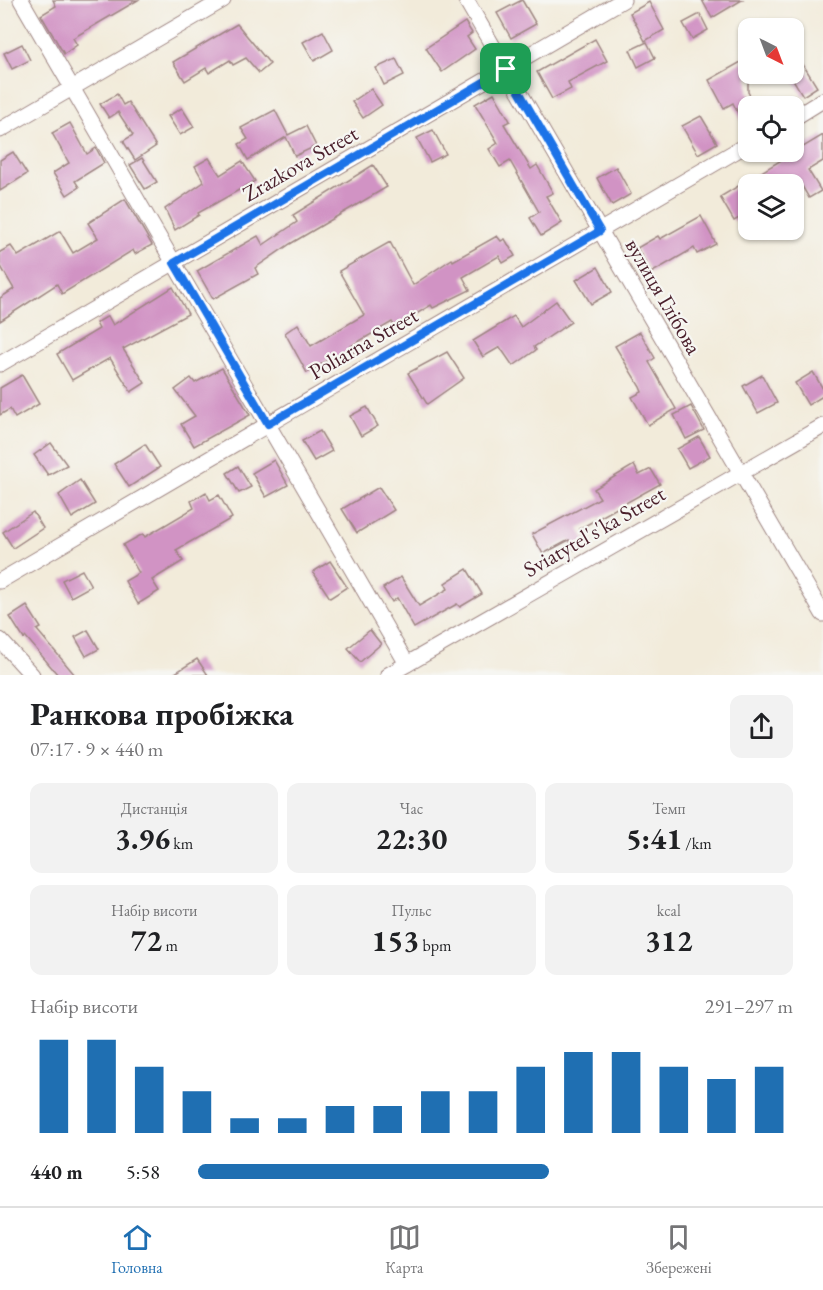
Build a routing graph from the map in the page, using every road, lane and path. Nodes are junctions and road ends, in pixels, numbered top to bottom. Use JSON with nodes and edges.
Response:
{"nodes":[{"id":1,"x":21,"y":0,"type":"edge"},
{"id":2,"x":223,"y":0,"type":"edge"},
{"id":3,"x":465,"y":0,"type":"edge"},
{"id":4,"x":622,"y":0,"type":"edge"},
{"id":5,"x":506,"y":69,"type":"junction"},
{"id":6,"x":72,"y":88,"type":"junction"},
{"id":7,"x":823,"y":100,"type":"edge"},
{"id":8,"x":804,"y":112,"type":"edge"},
{"id":9,"x":0,"y":130,"type":"edge"},
{"id":10,"x":738,"y":150,"type":"edge"},
{"id":11,"x":600,"y":231,"type":"junction"},
{"id":12,"x":174,"y":263,"type":"junction"},
{"id":13,"x":0,"y":364,"type":"edge"},
{"id":14,"x":268,"y":424,"type":"junction"},
{"id":15,"x":823,"y":426,"type":"edge"},
{"id":16,"x":741,"y":473,"type":"junction"},
{"id":17,"x":0,"y":581,"type":"edge"},
{"id":18,"x":823,"y":614,"type":"edge"},
{"id":19,"x":0,"y":640,"type":"edge"},
{"id":20,"x":408,"y":664,"type":"junction"},
{"id":21,"x":32,"y":675,"type":"edge"},
{"id":22,"x":388,"y":675,"type":"edge"}],
"edges":[{"from":1,"to":6,"type":"street"},
{"from":2,"to":6,"type":"street"},
{"from":3,"to":5,"type":"street","name":"вулиця Глібова"},
{"from":4,"to":5,"type":"street","name":"Zrazkova Street"},
{"from":5,"to":11,"type":"street","name":"вулиця Глібова"},
{"from":5,"to":12,"type":"street","name":"Zrazkova Street"},
{"from":6,"to":9,"type":"street"},
{"from":6,"to":12,"type":"street"},
{"from":7,"to":8,"type":"street"},
{"from":10,"to":11,"type":"street","name":"Poliarna Street"},
{"from":11,"to":14,"type":"street","name":"Poliarna Street"},
{"from":11,"to":16,"type":"street","name":"вулиця Глібова"},
{"from":12,"to":13,"type":"street","name":"Zrazkova Street"},
{"from":12,"to":14,"type":"street"},
{"from":14,"to":17,"type":"street","name":"Poliarna Street"},
{"from":14,"to":20,"type":"street"},
{"from":15,"to":16,"type":"street","name":"Sviatytel's'ka Street"},
{"from":16,"to":18,"type":"street","name":"вулиця Глібова"},
{"from":16,"to":20,"type":"street","name":"Sviatytel's'ka Street"},
{"from":19,"to":21,"type":"street"},
{"from":20,"to":22,"type":"street","name":"Sviatytel's'ka Street"}]}
